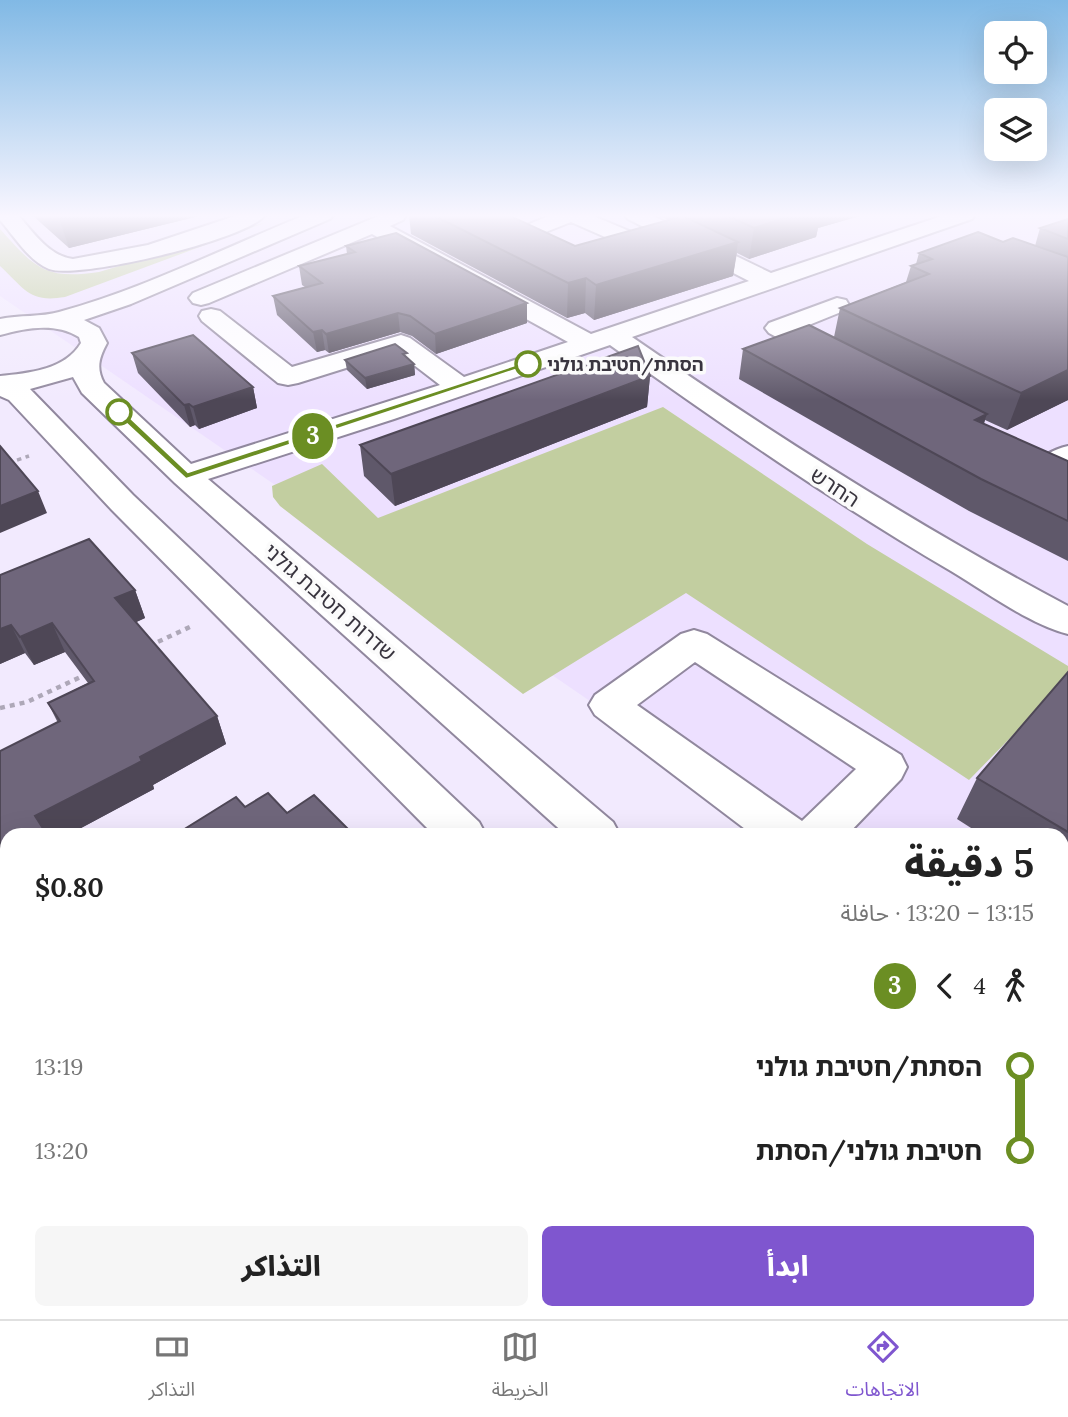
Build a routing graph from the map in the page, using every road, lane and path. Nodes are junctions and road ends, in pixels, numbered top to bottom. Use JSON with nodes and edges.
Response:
{"nodes":[{"id":1,"x":176,"y":277,"type":"edge"},
{"id":2,"x":178,"y":277,"type":"edge"},
{"id":3,"x":256,"y":277,"type":"edge"},
{"id":4,"x":476,"y":277,"type":"edge"},
{"id":5,"x":759,"y":277,"type":"edge"},
{"id":6,"x":786,"y":277,"type":"edge"},
{"id":7,"x":770,"y":282,"type":"junction"},
{"id":8,"x":837,"y":305,"type":"dead end"},
{"id":9,"x":0,"y":306,"type":"edge"},
{"id":10,"x":50,"y":321,"type":"junction"},
{"id":11,"x":0,"y":327,"type":"edge"},
{"id":12,"x":601,"y":339,"type":"junction"},
{"id":13,"x":90,"y":346,"type":"junction"},
{"id":14,"x":863,"y":372,"type":"edge"},
{"id":15,"x":0,"y":385,"type":"edge"},
{"id":16,"x":461,"y":387,"type":"junction"},
{"id":17,"x":186,"y":476,"type":"junction"},
{"id":18,"x":231,"y":608,"type":"junction"},
{"id":19,"x":1068,"y":622,"type":"edge"},
{"id":20,"x":147,"y":647,"type":"edge"},
{"id":21,"x":99,"y":669,"type":"edge"},
{"id":22,"x":0,"y":708,"type":"edge"},
{"id":23,"x":456,"y":828,"type":"edge"},
{"id":24,"x":589,"y":828,"type":"edge"},
{"id":25,"x":777,"y":828,"type":"edge"},
{"id":26,"x":825,"y":828,"type":"edge"}],
"edges":[{"from":1,"to":10,"type":"street"},
{"from":2,"to":13,"type":"street"},
{"from":3,"to":16,"type":"street"},
{"from":4,"to":12,"type":"street","name":"החרש"},
{"from":5,"to":7,"type":"street"},
{"from":6,"to":7,"type":"street"},
{"from":7,"to":12,"type":"street"},
{"from":8,"to":14,"type":"street"},
{"from":9,"to":10,"type":"street"},
{"from":10,"to":11,"type":"street"},
{"from":10,"to":13,"type":"street"},
{"from":12,"to":16,"type":"street"},
{"from":12,"to":19,"type":"street","name":"החרש"},
{"from":13,"to":15,"type":"street"},
{"from":13,"to":17,"type":"street","name":"שדרות חטיבת גולני"},
{"from":15,"to":18,"type":"street"},
{"from":16,"to":17,"type":"street"},
{"from":17,"to":24,"type":"street","name":"שדרות חטיבת גולני"},
{"from":18,"to":20,"type":"path"},
{"from":18,"to":23,"type":"street"},
{"from":21,"to":22,"type":"path"},
{"from":25,"to":26,"type":"street"}]}
